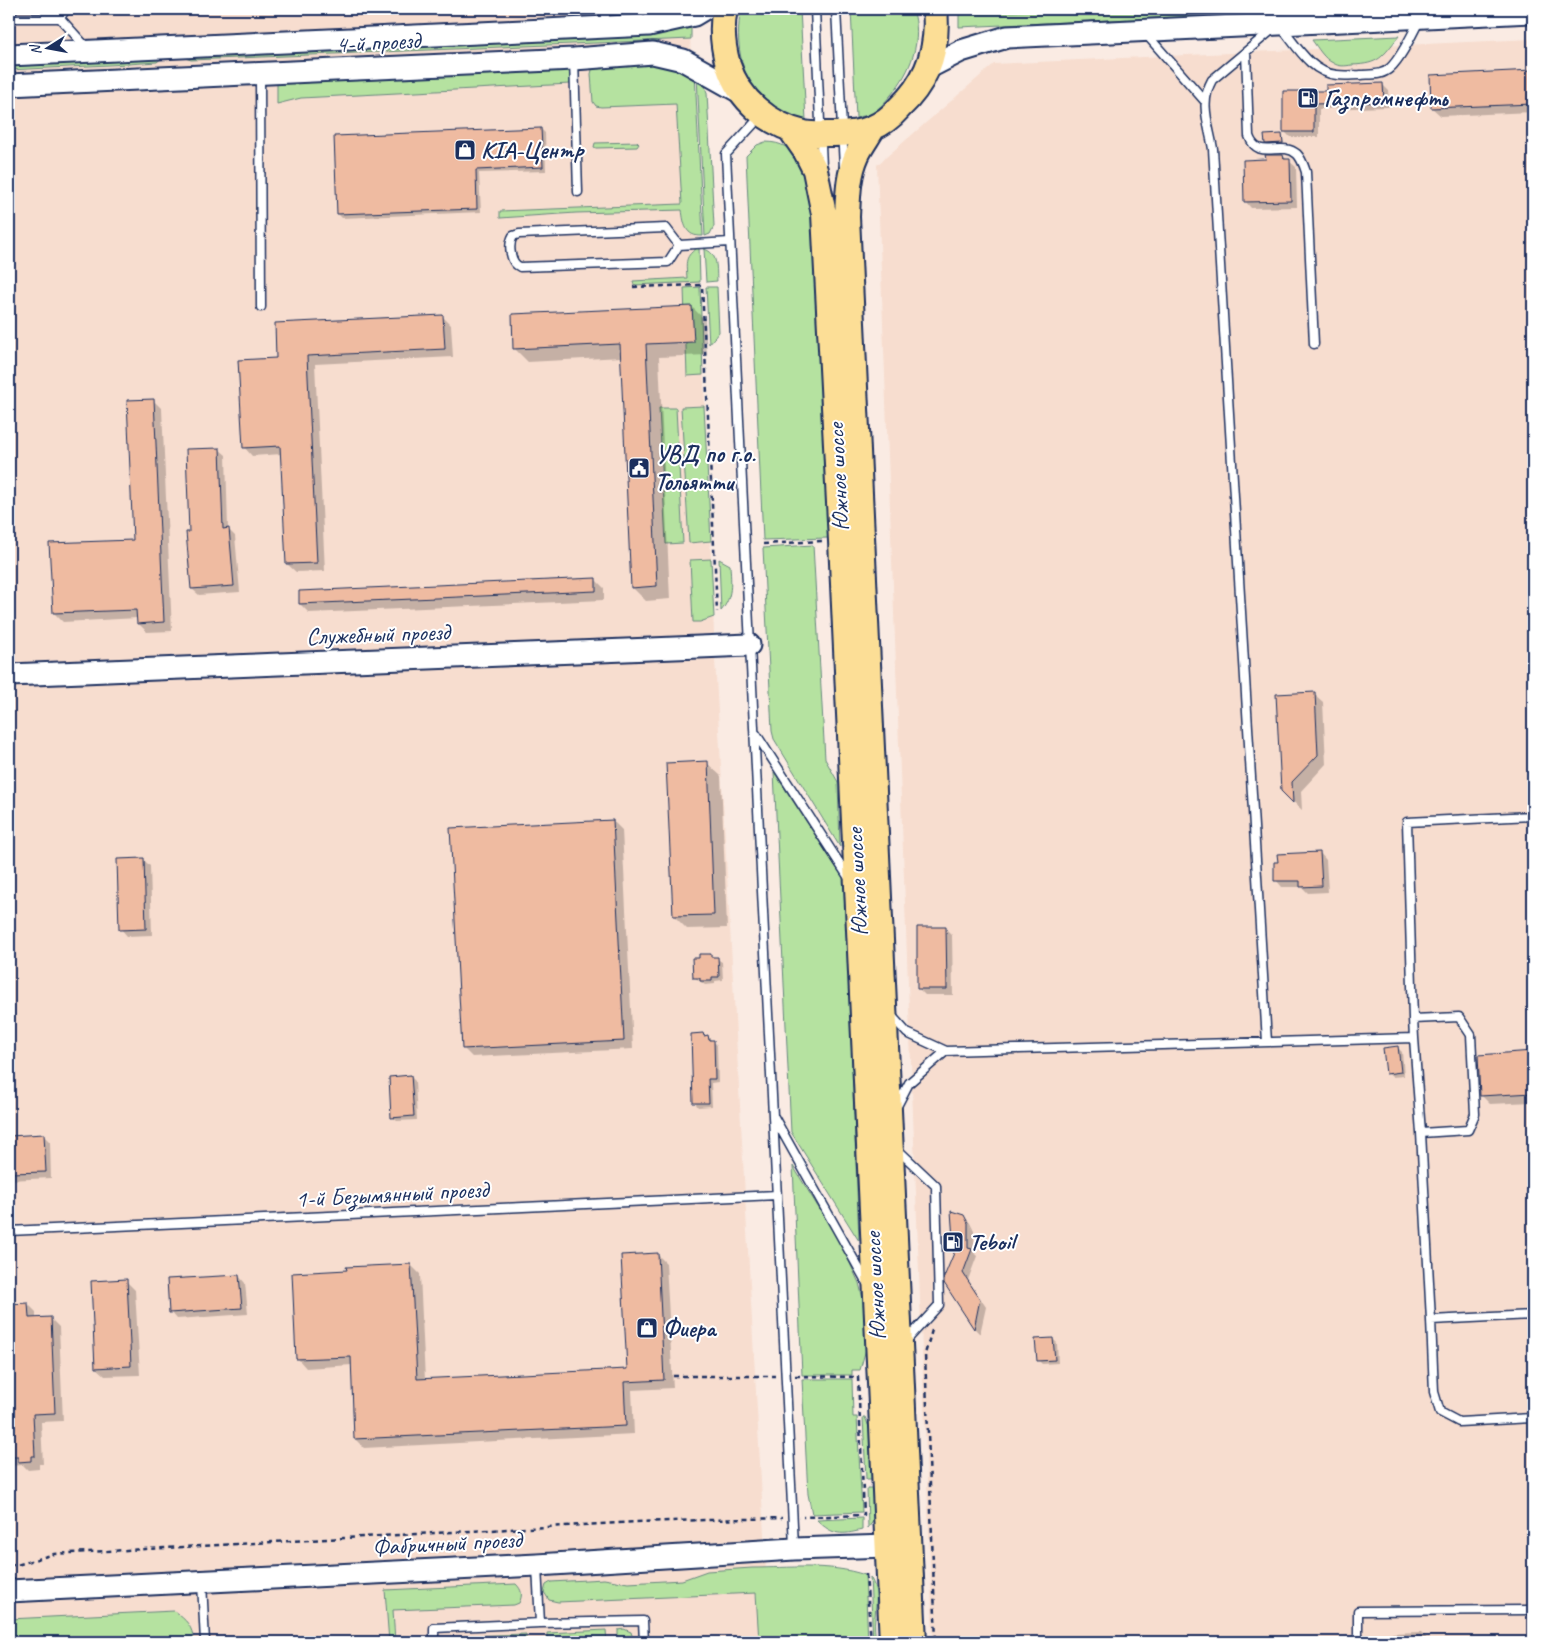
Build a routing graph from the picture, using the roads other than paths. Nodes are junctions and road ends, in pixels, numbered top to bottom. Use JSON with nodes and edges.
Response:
{"nodes":[{"id":1,"x":66,"y":9,"type":"edge"},
{"id":2,"x":704,"y":9,"type":"edge"},
{"id":3,"x":725,"y":9,"type":"edge"},
{"id":4,"x":816,"y":9,"type":"edge"},
{"id":5,"x":836,"y":9,"type":"edge"},
{"id":6,"x":935,"y":9,"type":"edge"},
{"id":7,"x":1533,"y":12,"type":"edge"},
{"id":8,"x":1278,"y":16,"type":"edge"},
{"id":9,"x":9,"y":18,"type":"edge"},
{"id":10,"x":60,"y":18,"type":"junction"},
{"id":11,"x":605,"y":18,"type":"edge"},
{"id":12,"x":1421,"y":18,"type":"junction"},
{"id":13,"x":1143,"y":30,"type":"junction"},
{"id":14,"x":90,"y":51,"type":"junction"},
{"id":15,"x":1246,"y":52,"type":"junction"},
{"id":16,"x":9,"y":55,"type":"edge"},
{"id":17,"x":574,"y":59,"type":"junction"},
{"id":18,"x":928,"y":68,"type":"junction"},
{"id":19,"x":260,"y":73,"type":"junction"},
{"id":20,"x":9,"y":85,"type":"edge"},
{"id":21,"x":740,"y":92,"type":"junction"},
{"id":22,"x":1204,"y":100,"type":"junction"},
{"id":23,"x":763,"y":114,"type":"junction"},
{"id":24,"x":873,"y":128,"type":"junction"},
{"id":25,"x":790,"y":129,"type":"junction"},
{"id":26,"x":831,"y":134,"type":"junction"},
{"id":27,"x":578,"y":192,"type":"dead end"},
{"id":28,"x":836,"y":216,"type":"junction"},
{"id":29,"x":730,"y":242,"type":"junction"},
{"id":30,"x":679,"y":245,"type":"junction"},
{"id":31,"x":261,"y":306,"type":"dead end"},
{"id":32,"x":1314,"y":344,"type":"dead end"},
{"id":33,"x":749,"y":645,"type":"junction"},
{"id":34,"x":9,"y":674,"type":"edge"},
{"id":35,"x":755,"y":732,"type":"junction"},
{"id":36,"x":1533,"y":816,"type":"edge"},
{"id":37,"x":858,"y":891,"type":"junction"},
{"id":38,"x":885,"y":1008,"type":"junction"},
{"id":39,"x":1413,"y":1019,"type":"junction"},
{"id":40,"x":1414,"y":1038,"type":"junction"},
{"id":41,"x":1267,"y":1042,"type":"junction"},
{"id":42,"x":946,"y":1051,"type":"junction"},
{"id":43,"x":773,"y":1115,"type":"junction"},
{"id":44,"x":890,"y":1119,"type":"junction"},
{"id":45,"x":1420,"y":1133,"type":"junction"},
{"id":46,"x":891,"y":1144,"type":"junction"},
{"id":47,"x":776,"y":1195,"type":"junction"},
{"id":48,"x":9,"y":1231,"type":"edge"},
{"id":49,"x":876,"y":1298,"type":"junction"},
{"id":50,"x":1533,"y":1314,"type":"edge"},
{"id":51,"x":1431,"y":1320,"type":"junction"},
{"id":52,"x":900,"y":1347,"type":"junction"},
{"id":53,"x":1533,"y":1418,"type":"edge"},
{"id":54,"x":888,"y":1546,"type":"junction"},
{"id":55,"x":794,"y":1549,"type":"junction"},
{"id":56,"x":537,"y":1565,"type":"junction"},
{"id":57,"x":202,"y":1582,"type":"junction"},
{"id":58,"x":9,"y":1591,"type":"edge"},
{"id":59,"x":1533,"y":1610,"type":"edge"},
{"id":60,"x":540,"y":1623,"type":"junction"},
{"id":61,"x":205,"y":1642,"type":"edge"},
{"id":62,"x":434,"y":1642,"type":"edge"},
{"id":63,"x":644,"y":1642,"type":"edge"},
{"id":64,"x":892,"y":1642,"type":"edge"},
{"id":65,"x":914,"y":1642,"type":"edge"},
{"id":66,"x":1358,"y":1642,"type":"edge"}],
"edges":[{"from":1,"to":10,"type":"lane"},
{"from":2,"to":11,"type":"main road","name":"4-й проезд"},
{"from":3,"to":21,"type":"main road"},
{"from":4,"to":26,"type":"lane"},
{"from":5,"to":26,"type":"lane"},
{"from":6,"to":18,"type":"main road"},
{"from":7,"to":12,"type":"main road"},
{"from":8,"to":12,"type":"main road"},
{"from":8,"to":12,"type":"lane"},
{"from":8,"to":13,"type":"main road"},
{"from":8,"to":15,"type":"lane"},
{"from":9,"to":10,"type":"lane"},
{"from":10,"to":14,"type":"lane"},
{"from":11,"to":14,"type":"main road","name":"4-й проезд"},
{"from":13,"to":18,"type":"main road"},
{"from":13,"to":22,"type":"lane"},
{"from":14,"to":16,"type":"main road","name":"4-й проезд"},
{"from":15,"to":22,"type":"lane"},
{"from":15,"to":32,"type":"lane"},
{"from":17,"to":19,"type":"main road","name":"4-й проезд"},
{"from":17,"to":21,"type":"main road","name":"4-й проезд"},
{"from":17,"to":27,"type":"lane"},
{"from":18,"to":24,"type":"main road"},
{"from":19,"to":20,"type":"main road","name":"4-й проезд"},
{"from":19,"to":31,"type":"lane"},
{"from":21,"to":23,"type":"main road"},
{"from":22,"to":41,"type":"lane"},
{"from":23,"to":25,"type":"main road"},
{"from":23,"to":29,"type":"lane"},
{"from":24,"to":26,"type":"main road"},
{"from":24,"to":28,"type":"main road","name":"Южное шоссе"},
{"from":25,"to":26,"type":"main road"},
{"from":25,"to":28,"type":"main road","name":"Южное шоссе"},
{"from":26,"to":28,"type":"lane"},
{"from":26,"to":28,"type":"lane"},
{"from":28,"to":37,"type":"main road","name":"Южное шоссе"},
{"from":28,"to":38,"type":"main road","name":"Южное шоссе"},
{"from":29,"to":30,"type":"lane"},
{"from":29,"to":33,"type":"lane"},
{"from":30,"to":30,"type":"lane"},
{"from":33,"to":34,"type":"main road","name":"Служебный проезд"},
{"from":33,"to":35,"type":"lane"},
{"from":35,"to":37,"type":"lane"},
{"from":35,"to":43,"type":"lane"},
{"from":36,"to":39,"type":"lane"},
{"from":37,"to":49,"type":"main road","name":"Южное шоссе"},
{"from":38,"to":42,"type":"lane"},
{"from":38,"to":44,"type":"main road","name":"Южное шоссе"},
{"from":39,"to":40,"type":"lane"},
{"from":39,"to":45,"type":"lane"},
{"from":40,"to":41,"type":"lane"},
{"from":40,"to":45,"type":"lane"},
{"from":41,"to":42,"type":"lane"},
{"from":42,"to":44,"type":"lane"},
{"from":43,"to":47,"type":"lane"},
{"from":43,"to":49,"type":"lane"},
{"from":44,"to":46,"type":"main road","name":"Южное шоссе"},
{"from":45,"to":51,"type":"lane"},
{"from":46,"to":52,"type":"main road","name":"Южное шоссе"},
{"from":46,"to":52,"type":"lane"},
{"from":47,"to":48,"type":"lane","name":"1-й Безымянный проезд"},
{"from":47,"to":55,"type":"lane"},
{"from":49,"to":54,"type":"main road","name":"Южное шоссе"},
{"from":50,"to":51,"type":"lane"},
{"from":51,"to":53,"type":"lane"},
{"from":52,"to":65,"type":"main road","name":"Южное шоссе"},
{"from":54,"to":55,"type":"main road","name":"Фабричный проезд"},
{"from":54,"to":64,"type":"main road","name":"Южное шоссе"},
{"from":55,"to":56,"type":"main road","name":"Фабричный проезд"},
{"from":56,"to":57,"type":"main road","name":"Фабричный проезд"},
{"from":56,"to":60,"type":"lane"},
{"from":57,"to":58,"type":"main road","name":"Фабричный проезд"},
{"from":57,"to":61,"type":"lane"},
{"from":59,"to":66,"type":"lane"},
{"from":60,"to":62,"type":"lane"},
{"from":60,"to":63,"type":"lane"}]}
